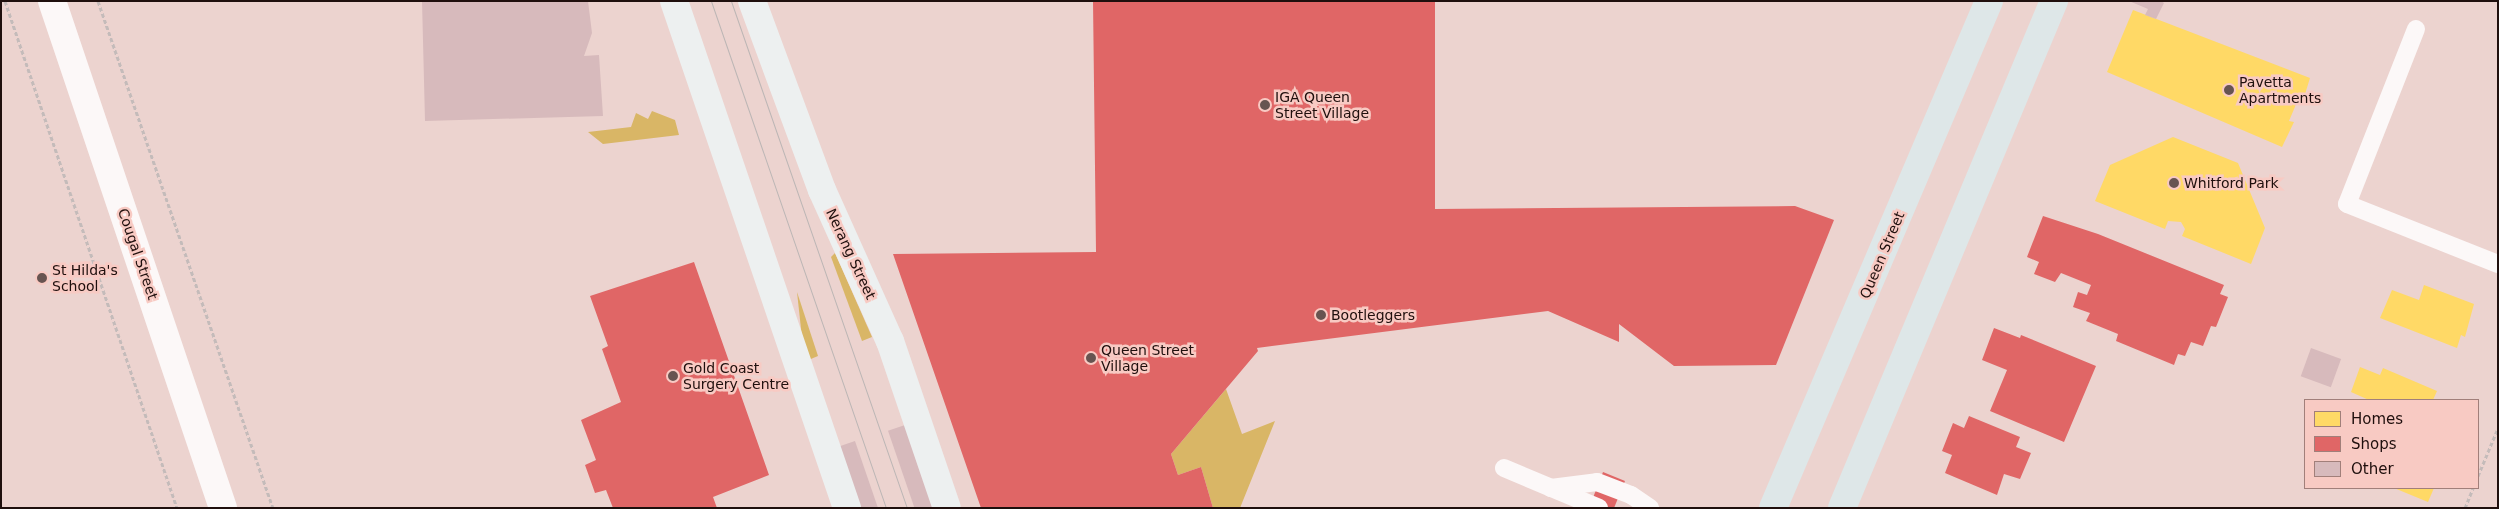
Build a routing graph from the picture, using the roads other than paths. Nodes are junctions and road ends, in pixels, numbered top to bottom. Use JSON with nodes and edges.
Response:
{"nodes":[{"id":1,"x":52,"y":1,"type":"edge"},
{"id":2,"x":674,"y":1,"type":"edge"},
{"id":3,"x":752,"y":1,"type":"edge"},
{"id":4,"x":1989,"y":1,"type":"edge"},
{"id":5,"x":2054,"y":1,"type":"edge"},
{"id":6,"x":2416,"y":29,"type":"dead end"},
{"id":7,"x":2498,"y":264,"type":"edge"},
{"id":8,"x":1504,"y":468,"type":"dead end"},
{"id":9,"x":1551,"y":488,"type":"junction"},
{"id":10,"x":223,"y":508,"type":"edge"},
{"id":11,"x":847,"y":508,"type":"edge"},
{"id":12,"x":947,"y":508,"type":"edge"},
{"id":13,"x":1599,"y":508,"type":"edge"},
{"id":14,"x":1650,"y":508,"type":"edge"},
{"id":15,"x":1773,"y":508,"type":"edge"},
{"id":16,"x":1842,"y":508,"type":"edge"}],
"edges":[{"from":1,"to":10,"type":"street","name":"Cougal Street"},
{"from":2,"to":11,"type":"main road"},
{"from":3,"to":12,"type":"main road","name":"Nerang Street"},
{"from":4,"to":15,"type":"main road","name":"Queen Street"},
{"from":5,"to":16,"type":"main road"},
{"from":6,"to":7,"type":"lane"},
{"from":8,"to":9,"type":"lane"},
{"from":9,"to":13,"type":"lane"},
{"from":9,"to":14,"type":"lane"}]}
